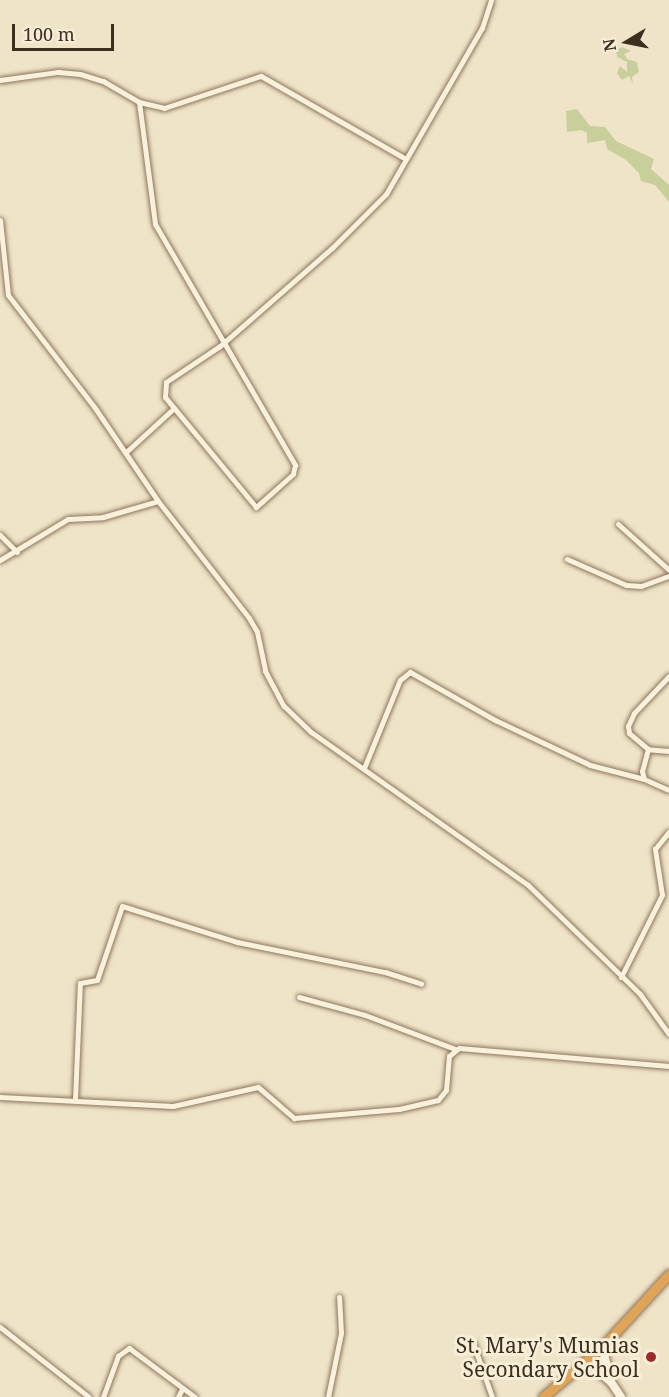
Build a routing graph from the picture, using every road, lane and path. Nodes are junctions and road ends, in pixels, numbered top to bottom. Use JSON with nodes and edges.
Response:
{"nodes":[{"id":1,"x":491,"y":0,"type":"edge"},
{"id":2,"x":0,"y":80,"type":"edge"},
{"id":3,"x":140,"y":102,"type":"junction"},
{"id":4,"x":404,"y":158,"type":"junction"},
{"id":5,"x":0,"y":220,"type":"edge"},
{"id":6,"x":3,"y":290,"type":"edge"},
{"id":7,"x":223,"y":343,"type":"junction"},
{"id":8,"x":174,"y":408,"type":"junction"},
{"id":9,"x":126,"y":452,"type":"junction"},
{"id":10,"x":158,"y":501,"type":"junction"},
{"id":11,"x":618,"y":524,"type":"dead end"},
{"id":12,"x":0,"y":535,"type":"edge"},
{"id":13,"x":17,"y":552,"type":"junction"},
{"id":14,"x":567,"y":559,"type":"dead end"},
{"id":15,"x":0,"y":560,"type":"edge"},
{"id":16,"x":669,"y":570,"type":"edge"},
{"id":17,"x":669,"y":576,"type":"edge"},
{"id":18,"x":669,"y":676,"type":"edge"},
{"id":19,"x":648,"y":748,"type":"junction"},
{"id":20,"x":669,"y":750,"type":"edge"},
{"id":21,"x":364,"y":768,"type":"junction"},
{"id":22,"x":644,"y":779,"type":"junction"},
{"id":23,"x":669,"y":790,"type":"edge"},
{"id":24,"x":669,"y":832,"type":"edge"},
{"id":25,"x":621,"y":977,"type":"junction"},
{"id":26,"x":422,"y":984,"type":"dead end"},
{"id":27,"x":299,"y":997,"type":"dead end"},
{"id":28,"x":669,"y":1034,"type":"edge"},
{"id":29,"x":455,"y":1049,"type":"junction"},
{"id":30,"x":669,"y":1066,"type":"edge"},
{"id":31,"x":0,"y":1097,"type":"edge"},
{"id":32,"x":75,"y":1100,"type":"junction"},
{"id":33,"x":669,"y":1274,"type":"edge"},
{"id":34,"x":339,"y":1297,"type":"dead end"},
{"id":35,"x":0,"y":1326,"type":"edge"},
{"id":36,"x":473,"y":1343,"type":"dead end"},
{"id":37,"x":602,"y":1347,"type":"junction"},
{"id":38,"x":587,"y":1362,"type":"junction"},
{"id":39,"x":611,"y":1382,"type":"junction"},
{"id":40,"x":182,"y":1389,"type":"junction"},
{"id":41,"x":88,"y":1397,"type":"edge"},
{"id":42,"x":103,"y":1397,"type":"edge"},
{"id":43,"x":178,"y":1397,"type":"edge"},
{"id":44,"x":195,"y":1397,"type":"edge"},
{"id":45,"x":328,"y":1397,"type":"edge"},
{"id":46,"x":492,"y":1397,"type":"edge"},
{"id":47,"x":543,"y":1397,"type":"edge"},
{"id":48,"x":621,"y":1397,"type":"edge"}],
"edges":[{"from":1,"to":4,"type":"street"},
{"from":2,"to":3,"type":"street"},
{"from":3,"to":4,"type":"street"},
{"from":3,"to":7,"type":"street"},
{"from":4,"to":7,"type":"street"},
{"from":5,"to":6,"type":"street"},
{"from":6,"to":9,"type":"street"},
{"from":7,"to":8,"type":"street"},
{"from":7,"to":8,"type":"street"},
{"from":8,"to":9,"type":"street"},
{"from":9,"to":10,"type":"street"},
{"from":10,"to":13,"type":"street"},
{"from":10,"to":21,"type":"street"},
{"from":11,"to":16,"type":"street"},
{"from":12,"to":13,"type":"street"},
{"from":13,"to":15,"type":"street"},
{"from":14,"to":17,"type":"street"},
{"from":18,"to":19,"type":"street"},
{"from":19,"to":20,"type":"street"},
{"from":19,"to":22,"type":"street"},
{"from":21,"to":22,"type":"street"},
{"from":21,"to":25,"type":"street"},
{"from":22,"to":23,"type":"street"},
{"from":24,"to":25,"type":"street"},
{"from":25,"to":28,"type":"street"},
{"from":26,"to":32,"type":"street"},
{"from":27,"to":29,"type":"street"},
{"from":29,"to":30,"type":"street"},
{"from":29,"to":32,"type":"street"},
{"from":31,"to":32,"type":"street"},
{"from":33,"to":37,"type":"highway"},
{"from":34,"to":45,"type":"street"},
{"from":35,"to":41,"type":"street"},
{"from":36,"to":46,"type":"street"},
{"from":37,"to":38,"type":"highway"},
{"from":37,"to":39,"type":"street"},
{"from":38,"to":39,"type":"street"},
{"from":38,"to":47,"type":"highway"},
{"from":39,"to":48,"type":"street"},
{"from":40,"to":42,"type":"street"},
{"from":40,"to":43,"type":"street"},
{"from":40,"to":44,"type":"street"}]}
